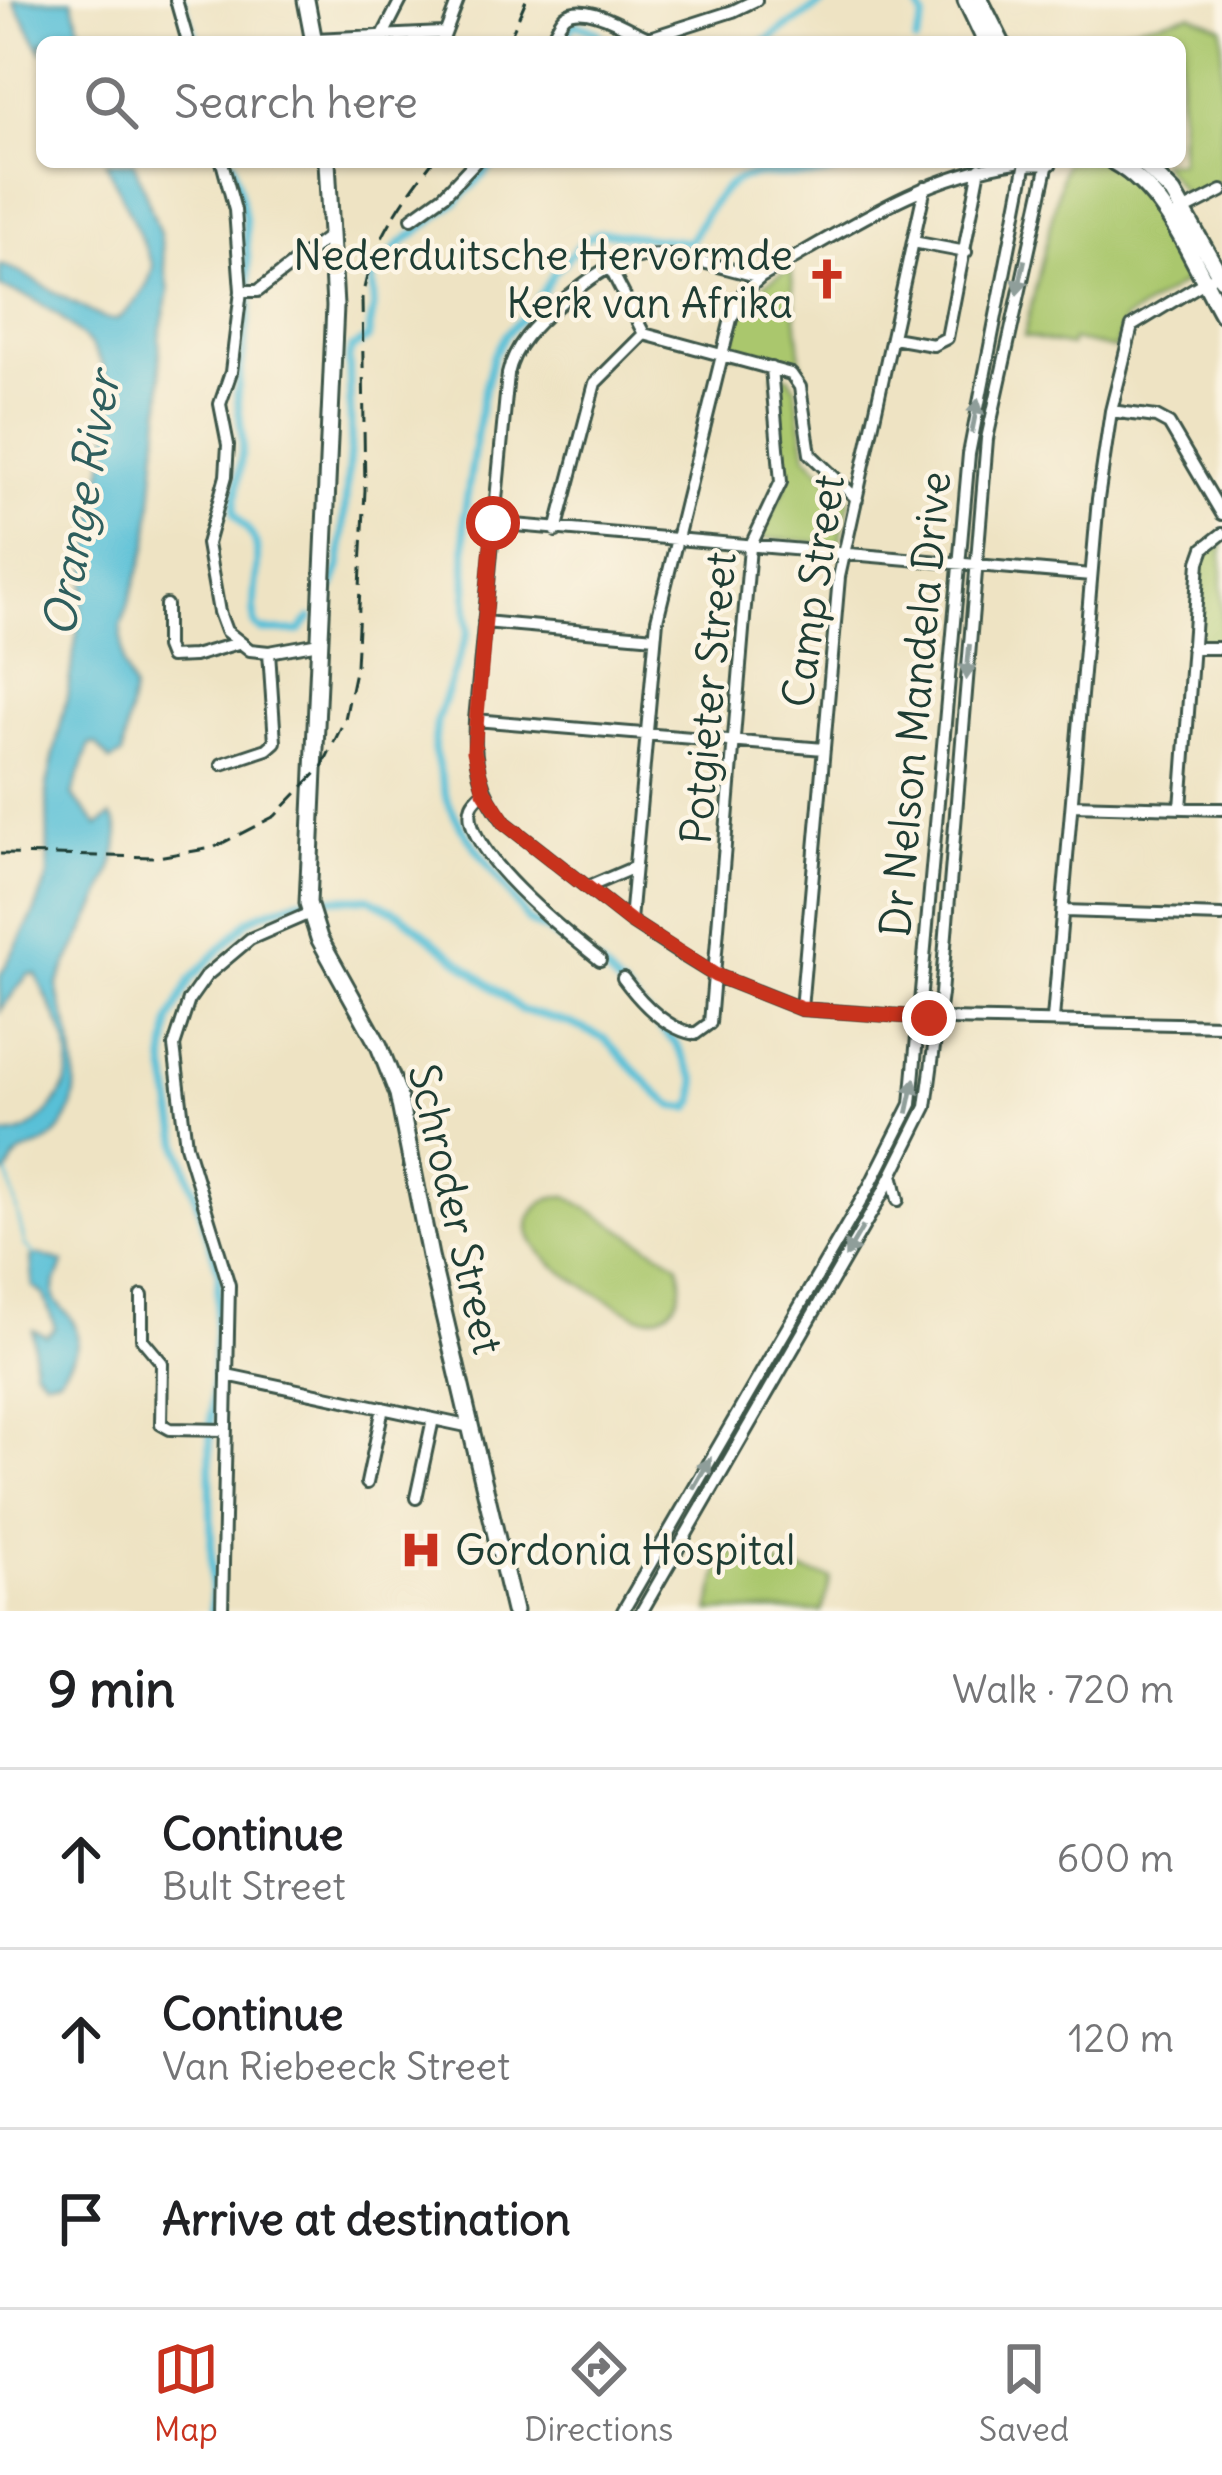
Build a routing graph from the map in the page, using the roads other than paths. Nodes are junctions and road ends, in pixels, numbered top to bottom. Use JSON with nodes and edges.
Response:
{"nodes":[{"id":1,"x":176,"y":0,"type":"edge"},
{"id":2,"x":305,"y":0,"type":"edge"},
{"id":3,"x":318,"y":0,"type":"edge"},
{"id":4,"x":401,"y":0,"type":"edge"},
{"id":5,"x":458,"y":0,"type":"edge"},
{"id":6,"x":755,"y":0,"type":"edge"},
{"id":7,"x":966,"y":0,"type":"edge"},
{"id":8,"x":980,"y":0,"type":"edge"},
{"id":9,"x":383,"y":35,"type":"junction"},
{"id":10,"x":186,"y":36,"type":"edge"},
{"id":11,"x":316,"y":36,"type":"edge"},
{"id":12,"x":318,"y":36,"type":"edge"},
{"id":13,"x":372,"y":36,"type":"edge"},
{"id":14,"x":403,"y":36,"type":"edge"},
{"id":15,"x":443,"y":36,"type":"edge"},
{"id":16,"x":553,"y":36,"type":"edge"},
{"id":17,"x":645,"y":36,"type":"edge"},
{"id":18,"x":655,"y":36,"type":"edge"},
{"id":19,"x":983,"y":36,"type":"edge"},
{"id":20,"x":998,"y":36,"type":"edge"},
{"id":21,"x":224,"y":168,"type":"edge"},
{"id":22,"x":323,"y":168,"type":"edge"},
{"id":23,"x":469,"y":168,"type":"edge"},
{"id":24,"x":978,"y":168,"type":"edge"},
{"id":25,"x":985,"y":168,"type":"edge"},
{"id":26,"x":1027,"y":168,"type":"edge"},
{"id":27,"x":1047,"y":168,"type":"edge"},
{"id":28,"x":1122,"y":168,"type":"edge"},
{"id":29,"x":1149,"y":168,"type":"edge"},
{"id":30,"x":926,"y":187,"type":"junction"},
{"id":31,"x":1222,"y":190,"type":"edge"},
{"id":32,"x":1176,"y":215,"type":"junction"},
{"id":33,"x":412,"y":218,"type":"dead end"},
{"id":34,"x":328,"y":236,"type":"junction"},
{"id":35,"x":913,"y":242,"type":"junction"},
{"id":36,"x":966,"y":253,"type":"junction"},
{"id":37,"x":608,"y":264,"type":"junction"},
{"id":38,"x":760,"y":278,"type":"junction"},
{"id":39,"x":1215,"y":278,"type":"edge"},
{"id":40,"x":248,"y":292,"type":"junction"},
{"id":41,"x":1222,"y":314,"type":"edge"},
{"id":42,"x":644,"y":334,"type":"junction"},
{"id":43,"x":893,"y":338,"type":"junction"},
{"id":44,"x":721,"y":357,"type":"junction"},
{"id":45,"x":771,"y":368,"type":"junction"},
{"id":46,"x":1111,"y":411,"type":"junction"},
{"id":47,"x":856,"y":499,"type":"junction"},
{"id":48,"x":1222,"y":514,"type":"edge"},
{"id":49,"x":493,"y":523,"type":"junction"},
{"id":50,"x":556,"y":531,"type":"junction"},
{"id":51,"x":1222,"y":534,"type":"edge"},
{"id":52,"x":676,"y":541,"type":"junction"},
{"id":53,"x":750,"y":547,"type":"junction"},
{"id":54,"x":844,"y":554,"type":"junction"},
{"id":55,"x":962,"y":564,"type":"junction"},
{"id":56,"x":977,"y":566,"type":"junction"},
{"id":57,"x":1091,"y":575,"type":"junction"},
{"id":58,"x":166,"y":605,"type":"dead end"},
{"id":59,"x":484,"y":622,"type":"junction"},
{"id":60,"x":655,"y":637,"type":"junction"},
{"id":61,"x":238,"y":643,"type":"junction"},
{"id":62,"x":320,"y":643,"type":"junction"},
{"id":63,"x":1192,"y":648,"type":"junction"},
{"id":64,"x":1222,"y":648,"type":"edge"},
{"id":65,"x":268,"y":652,"type":"junction"},
{"id":66,"x":475,"y":719,"type":"junction"},
{"id":67,"x":645,"y":734,"type":"junction"},
{"id":68,"x":736,"y":741,"type":"junction"},
{"id":69,"x":824,"y":748,"type":"junction"},
{"id":70,"x":222,"y":764,"type":"dead end"},
{"id":71,"x":484,"y":791,"type":"junction"},
{"id":72,"x":1072,"y":805,"type":"junction"},
{"id":73,"x":1181,"y":808,"type":"junction"},
{"id":74,"x":1222,"y":809,"type":"edge"},
{"id":75,"x":635,"y":867,"type":"junction"},
{"id":76,"x":588,"y":887,"type":"junction"},
{"id":77,"x":309,"y":903,"type":"junction"},
{"id":78,"x":1064,"y":911,"type":"junction"},
{"id":79,"x":1222,"y":916,"type":"edge"},
{"id":80,"x":630,"y":921,"type":"junction"},
{"id":81,"x":601,"y":960,"type":"dead end"},
{"id":82,"x":715,"y":975,"type":"junction"},
{"id":83,"x":623,"y":978,"type":"dead end"},
{"id":84,"x":801,"y":1009,"type":"junction"},
{"id":85,"x":921,"y":1017,"type":"junction"},
{"id":86,"x":938,"y":1018,"type":"junction"},
{"id":87,"x":1052,"y":1019,"type":"junction"},
{"id":88,"x":1222,"y":1025,"type":"edge"},
{"id":89,"x":881,"y":1166,"type":"junction"},
{"id":90,"x":893,"y":1174,"type":"junction"},
{"id":91,"x":880,"y":1195,"type":"junction"},
{"id":92,"x":898,"y":1200,"type":"dead end"},
{"id":93,"x":856,"y":1209,"type":"junction"},
{"id":94,"x":142,"y":1296,"type":"dead end"},
{"id":95,"x":227,"y":1375,"type":"junction"},
{"id":96,"x":383,"y":1408,"type":"junction"},
{"id":97,"x":433,"y":1419,"type":"junction"},
{"id":98,"x":471,"y":1427,"type":"junction"},
{"id":99,"x":225,"y":1430,"type":"junction"},
{"id":100,"x":367,"y":1483,"type":"dead end"},
{"id":101,"x":416,"y":1498,"type":"dead end"},
{"id":102,"x":222,"y":1611,"type":"edge"},
{"id":103,"x":514,"y":1611,"type":"edge"},
{"id":104,"x":623,"y":1611,"type":"edge"},
{"id":105,"x":642,"y":1611,"type":"edge"}],
"edges":[{"from":1,"to":10,"type":"street"},
{"from":2,"to":11,"type":"highway"},
{"from":3,"to":12,"type":"highway"},
{"from":4,"to":9,"type":"street"},
{"from":5,"to":15,"type":"street"},
{"from":6,"to":18,"type":"street"},
{"from":7,"to":19,"type":"highway"},
{"from":8,"to":20,"type":"highway"},
{"from":9,"to":13,"type":"street"},
{"from":9,"to":14,"type":"street"},
{"from":16,"to":17,"type":"street"},
{"from":21,"to":40,"type":"street"},
{"from":22,"to":34,"type":"highway","name":"Schroder Street"},
{"from":23,"to":33,"type":"street"},
{"from":24,"to":30,"type":"street"},
{"from":25,"to":36,"type":"street"},
{"from":55,"to":26,"type":"street","name":"Dr Nelson Mandela Drive","one_way":true},
{"from":27,"to":56,"type":"street","name":"Dr Nelson Mandela Drive","one_way":true},
{"from":28,"to":32,"type":"highway"},
{"from":29,"to":32,"type":"highway"},
{"from":30,"to":35,"type":"street","name":"Camp Street"},
{"from":30,"to":38,"type":"street"},
{"from":31,"to":32,"type":"street"},
{"from":32,"to":39,"type":"highway"},
{"from":34,"to":40,"type":"street"},
{"from":34,"to":62,"type":"highway","name":"Schroder Street"},
{"from":35,"to":36,"type":"street"},
{"from":35,"to":43,"type":"street","name":"Camp Street"},
{"from":36,"to":43,"type":"street"},
{"from":37,"to":38,"type":"street"},
{"from":37,"to":42,"type":"street"},
{"from":37,"to":49,"type":"street"},
{"from":38,"to":44,"type":"street"},
{"from":39,"to":41,"type":"highway"},
{"from":39,"to":46,"type":"street"},
{"from":40,"to":61,"type":"street"},
{"from":42,"to":44,"type":"street"},
{"from":42,"to":50,"type":"street"},
{"from":43,"to":47,"type":"street","name":"Camp Street"},
{"from":44,"to":45,"type":"street"},
{"from":44,"to":52,"type":"street"},
{"from":45,"to":47,"type":"street"},
{"from":45,"to":53,"type":"street","name":"Potgieter Street"},
{"from":46,"to":48,"type":"street"},
{"from":46,"to":57,"type":"street"},
{"from":47,"to":54,"type":"street","name":"Camp Street"},
{"from":49,"to":50,"type":"street"},
{"from":49,"to":59,"type":"street"},
{"from":50,"to":52,"type":"street"},
{"from":51,"to":63,"type":"street"},
{"from":52,"to":53,"type":"street"},
{"from":52,"to":60,"type":"street"},
{"from":53,"to":54,"type":"street"},
{"from":53,"to":68,"type":"street","name":"Potgieter Street"},
{"from":54,"to":55,"type":"street"},
{"from":54,"to":69,"type":"street","name":"Camp Street"},
{"from":55,"to":56,"type":"street"},
{"from":55,"to":85,"type":"street","name":"Dr Nelson Mandela Drive"},
{"from":56,"to":57,"type":"street"},
{"from":56,"to":86,"type":"street","name":"Dr Nelson Mandela Drive","one_way":true},
{"from":57,"to":72,"type":"street"},
{"from":58,"to":61,"type":"street"},
{"from":59,"to":60,"type":"street"},
{"from":59,"to":66,"type":"street"},
{"from":60,"to":67,"type":"street"},
{"from":61,"to":65,"type":"street"},
{"from":62,"to":65,"type":"street"},
{"from":62,"to":77,"type":"highway","name":"Schroder Street"},
{"from":63,"to":64,"type":"street"},
{"from":63,"to":73,"type":"street"},
{"from":65,"to":70,"type":"street"},
{"from":66,"to":67,"type":"street"},
{"from":66,"to":71,"type":"street"},
{"from":67,"to":68,"type":"street"},
{"from":67,"to":75,"type":"street"},
{"from":68,"to":69,"type":"street"},
{"from":68,"to":82,"type":"street","name":"Potgieter Street"},
{"from":69,"to":84,"type":"street","name":"Camp Street"},
{"from":71,"to":76,"type":"street"},
{"from":71,"to":81,"type":"street"},
{"from":72,"to":73,"type":"street"},
{"from":72,"to":78,"type":"street"},
{"from":73,"to":74,"type":"street"},
{"from":75,"to":76,"type":"street"},
{"from":75,"to":80,"type":"street"},
{"from":76,"to":80,"type":"street"},
{"from":77,"to":95,"type":"street"},
{"from":77,"to":98,"type":"highway","name":"Schroder Street"},
{"from":78,"to":79,"type":"street"},
{"from":78,"to":87,"type":"street"},
{"from":80,"to":82,"type":"street"},
{"from":82,"to":83,"type":"street","name":"Potgieter Street"},
{"from":82,"to":84,"type":"street"},
{"from":84,"to":85,"type":"street"},
{"from":85,"to":86,"type":"street"},
{"from":89,"to":85,"type":"street","name":"Dr Nelson Mandela Drive","one_way":true},
{"from":86,"to":87,"type":"street"},
{"from":86,"to":90,"type":"street","name":"Dr Nelson Mandela Drive"},
{"from":87,"to":88,"type":"street"},
{"from":89,"to":91,"type":"street"},
{"from":89,"to":93,"type":"street","name":"Dr Nelson Mandela Drive"},
{"from":90,"to":91,"type":"street","name":"Dr Nelson Mandela Drive"},
{"from":90,"to":92,"type":"street"},
{"from":91,"to":93,"type":"street"},
{"from":91,"to":105,"type":"street","name":"Dr Nelson Mandela Drive","one_way":true},
{"from":104,"to":93,"type":"street","name":"Dr Nelson Mandela Drive","one_way":true},
{"from":94,"to":99,"type":"street"},
{"from":95,"to":96,"type":"street"},
{"from":95,"to":99,"type":"street"},
{"from":96,"to":97,"type":"street"},
{"from":96,"to":100,"type":"street"},
{"from":97,"to":98,"type":"street"},
{"from":97,"to":101,"type":"street"},
{"from":98,"to":103,"type":"highway","name":"Schroder Street"},
{"from":99,"to":102,"type":"street"}]}
